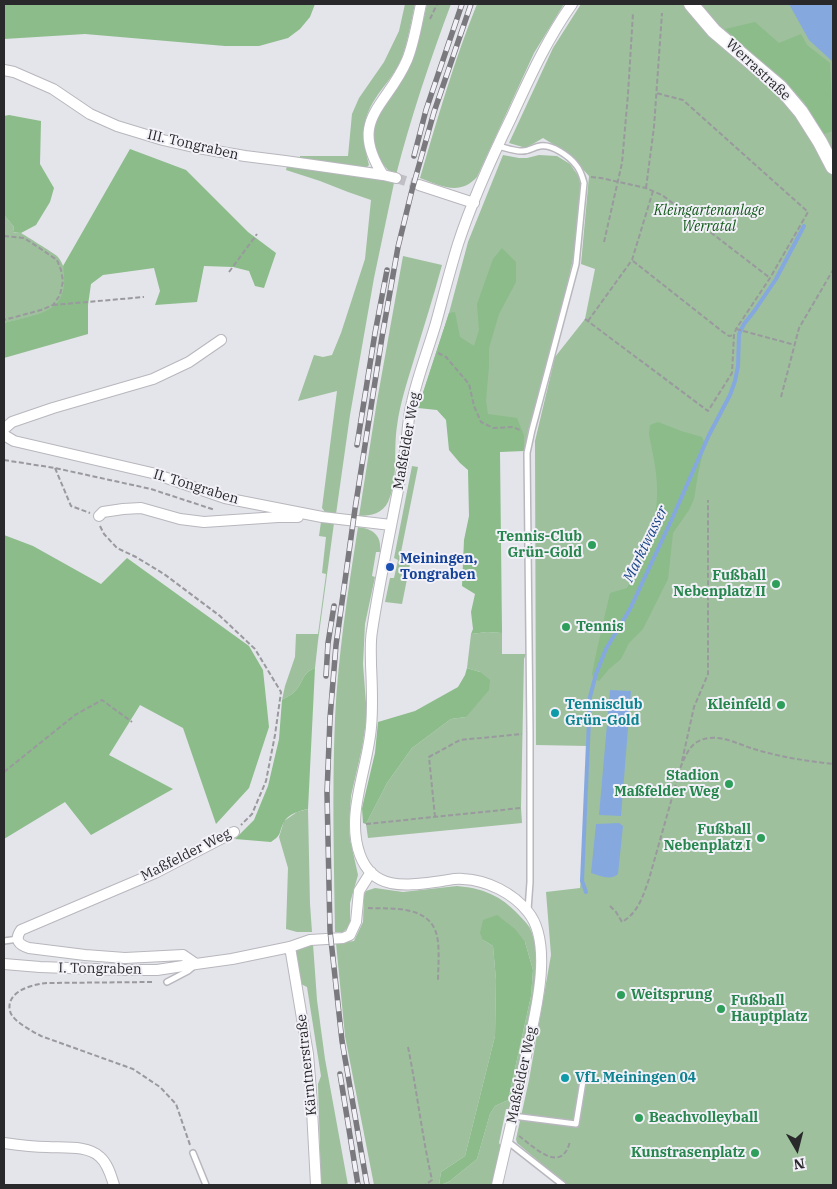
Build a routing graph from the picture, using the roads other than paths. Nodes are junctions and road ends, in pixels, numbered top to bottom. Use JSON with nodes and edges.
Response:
{"nodes":[{"id":1,"x":421,"y":4,"type":"edge"},
{"id":2,"x":572,"y":4,"type":"edge"},
{"id":3,"x":691,"y":4,"type":"edge"},
{"id":4,"x":4,"y":70,"type":"edge"},
{"id":5,"x":498,"y":146,"type":"junction"},
{"id":6,"x":833,"y":167,"type":"edge"},
{"id":7,"x":383,"y":175,"type":"junction"},
{"id":8,"x":396,"y":178,"type":"tunnel mouth"},
{"id":9,"x":418,"y":185,"type":"tunnel mouth"},
{"id":10,"x":474,"y":203,"type":"junction"},
{"id":11,"x":221,"y":340,"type":"dead end"},
{"id":12,"x":4,"y":429,"type":"edge"},
{"id":13,"x":4,"y":434,"type":"edge"},
{"id":14,"x":99,"y":516,"type":"road end"},
{"id":15,"x":322,"y":517,"type":"junction"},
{"id":16,"x":391,"y":525,"type":"junction"},
{"id":17,"x":234,"y":832,"type":"road end"},
{"id":18,"x":371,"y":872,"type":"junction"},
{"id":19,"x":528,"y":912,"type":"junction"},
{"id":20,"x":18,"y":939,"type":"junction"},
{"id":21,"x":4,"y":942,"type":"edge"},
{"id":22,"x":290,"y":946,"type":"junction"},
{"id":23,"x":4,"y":964,"type":"edge"},
{"id":24,"x":196,"y":964,"type":"junction"},
{"id":25,"x":167,"y":982,"type":"road end"},
{"id":26,"x":583,"y":1081,"type":"dead end"},
{"id":27,"x":513,"y":1116,"type":"junction"},
{"id":28,"x":507,"y":1141,"type":"junction"},
{"id":29,"x":4,"y":1143,"type":"edge"},
{"id":30,"x":193,"y":1153,"type":"road end"},
{"id":31,"x":114,"y":1185,"type":"edge"},
{"id":32,"x":206,"y":1185,"type":"edge"},
{"id":33,"x":316,"y":1185,"type":"edge"},
{"id":34,"x":497,"y":1185,"type":"edge"},
{"id":35,"x":563,"y":1185,"type":"edge"}],
"edges":[{"from":1,"to":7,"type":"street"},
{"from":2,"to":5,"type":"street","name":"Maßfelder Weg"},
{"from":3,"to":6,"type":"street","name":"Werrastraße"},
{"from":4,"to":7,"type":"street","name":"III. Tongraben"},
{"from":5,"to":10,"type":"street","name":"Maßfelder Weg"},
{"from":5,"to":19,"type":"lane"},
{"from":7,"to":8,"type":"street","name":"III. Tongraben"},
{"from":9,"to":10,"type":"street"},
{"from":10,"to":16,"type":"street","name":"Maßfelder Weg"},
{"from":11,"to":12,"type":"street"},
{"from":13,"to":15,"type":"street","name":"II. Tongraben"},
{"from":14,"to":15,"type":"street"},
{"from":15,"to":16,"type":"street","name":"II. Tongraben"},
{"from":16,"to":18,"type":"street","name":"Maßfelder Weg"},
{"from":17,"to":20,"type":"street","name":"Maßfelder Weg"},
{"from":18,"to":19,"type":"street","name":"Maßfelder Weg"},
{"from":18,"to":22,"type":"street"},
{"from":19,"to":27,"type":"street","name":"Maßfelder Weg"},
{"from":20,"to":21,"type":"lane"},
{"from":20,"to":24,"type":"street"},
{"from":22,"to":24,"type":"street"},
{"from":22,"to":33,"type":"street","name":"Kärntnerstraße"},
{"from":23,"to":24,"type":"street","name":"I. Tongraben"},
{"from":24,"to":25,"type":"lane"},
{"from":26,"to":27,"type":"lane"},
{"from":27,"to":28,"type":"street","name":"Maßfelder Weg"},
{"from":28,"to":34,"type":"street","name":"Maßfelder Weg"},
{"from":28,"to":35,"type":"lane","name":"Maßfelder Weg"},
{"from":29,"to":31,"type":"street"},
{"from":30,"to":32,"type":"lane"}]}
